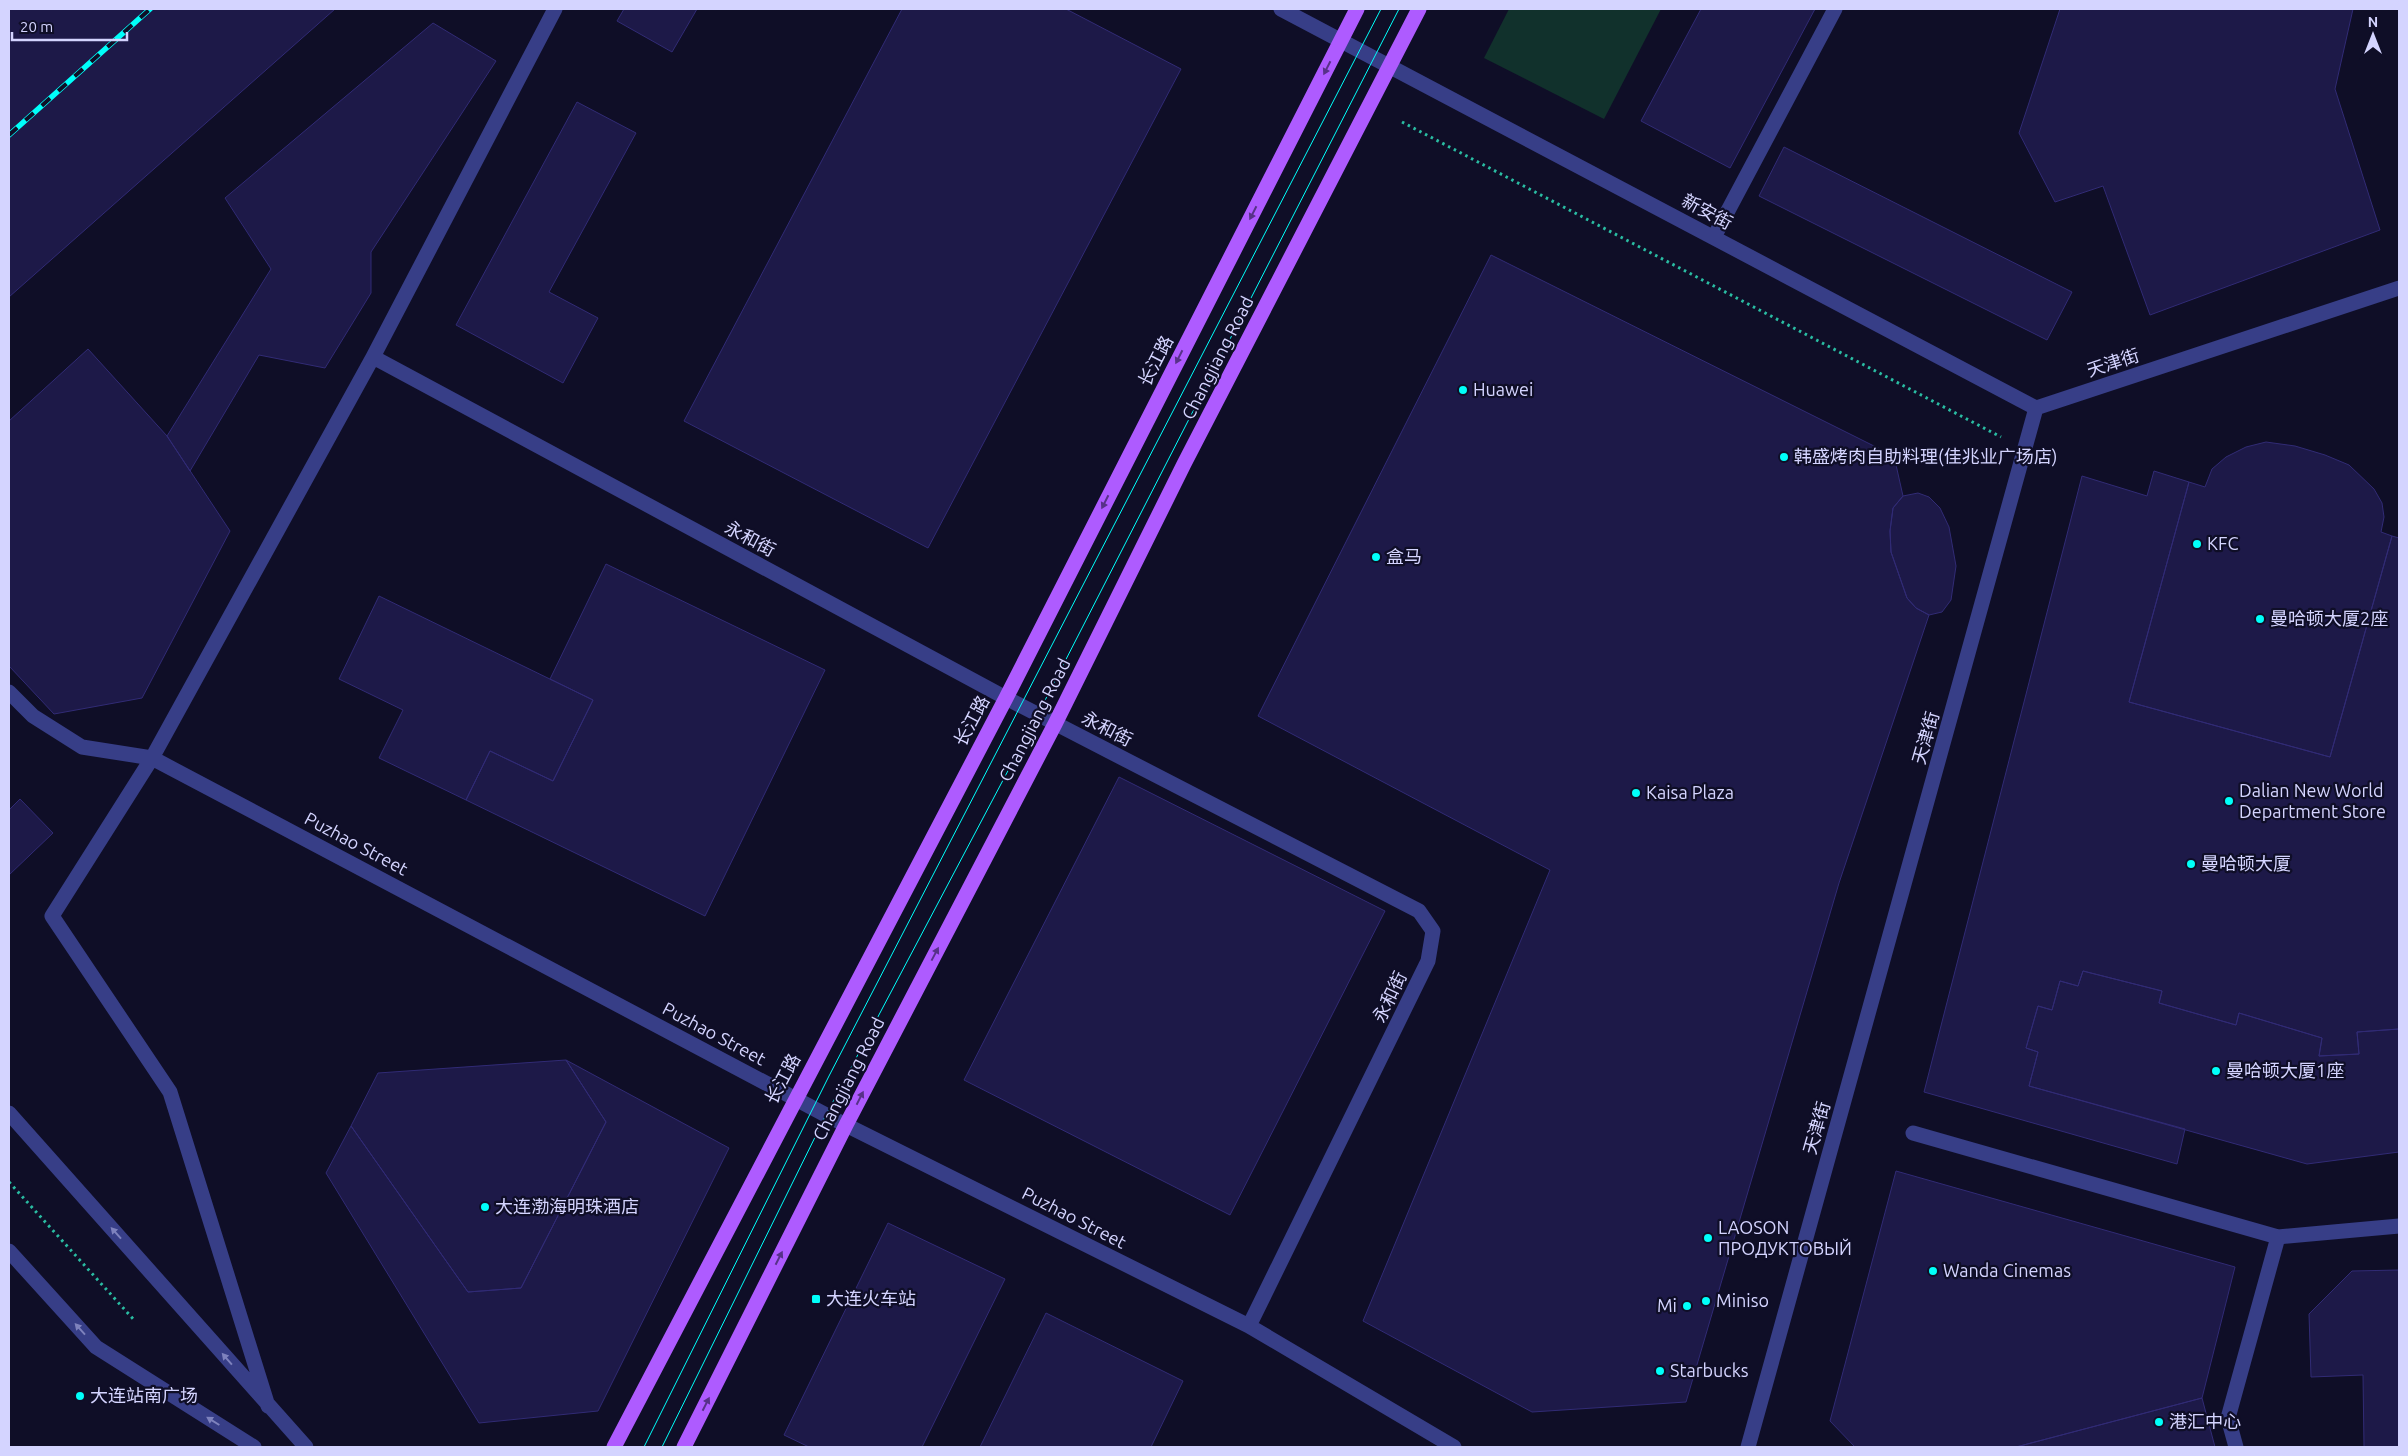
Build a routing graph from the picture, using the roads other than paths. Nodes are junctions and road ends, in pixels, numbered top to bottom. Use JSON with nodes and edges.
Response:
{"nodes":[{"id":1,"x":555,"y":9,"type":"edge"},
{"id":2,"x":1282,"y":9,"type":"edge"},
{"id":3,"x":1357,"y":9,"type":"edge"},
{"id":4,"x":1419,"y":9,"type":"edge"},
{"id":5,"x":1835,"y":9,"type":"edge"},
{"id":6,"x":1341,"y":40,"type":"junction"},
{"id":7,"x":1391,"y":66,"type":"junction"},
{"id":8,"x":1714,"y":237,"type":"junction"},
{"id":9,"x":2399,"y":288,"type":"edge"},
{"id":10,"x":373,"y":357,"type":"junction"},
{"id":11,"x":2036,"y":408,"type":"junction"},
{"id":12,"x":9,"y":692,"type":"edge"},
{"id":13,"x":1006,"y":698,"type":"junction"},
{"id":14,"x":1055,"y":724,"type":"junction"},
{"id":15,"x":152,"y":758,"type":"junction"},
{"id":16,"x":795,"y":1097,"type":"junction"},
{"id":17,"x":9,"y":1113,"type":"edge"},
{"id":18,"x":846,"y":1125,"type":"junction"},
{"id":19,"x":1913,"y":1133,"type":"dead end"},
{"id":20,"x":2399,"y":1226,"type":"edge"},
{"id":21,"x":2278,"y":1237,"type":"junction"},
{"id":22,"x":9,"y":1250,"type":"edge"},
{"id":23,"x":1249,"y":1326,"type":"junction"},
{"id":24,"x":268,"y":1406,"type":"junction"},
{"id":25,"x":254,"y":1447,"type":"edge"},
{"id":26,"x":306,"y":1447,"type":"edge"},
{"id":27,"x":614,"y":1447,"type":"edge"},
{"id":28,"x":684,"y":1447,"type":"edge"},
{"id":29,"x":1454,"y":1447,"type":"edge"},
{"id":30,"x":1748,"y":1447,"type":"edge"},
{"id":31,"x":2236,"y":1447,"type":"edge"}],
"edges":[{"from":1,"to":10,"type":"street"},
{"from":2,"to":6,"type":"street","name":"新安街"},
{"from":3,"to":6,"type":"main road","name":"长江路"},
{"from":4,"to":7,"type":"main road","name":"Changjiang Road"},
{"from":5,"to":8,"type":"street"},
{"from":6,"to":7,"type":"street","name":"新安街"},
{"from":6,"to":13,"type":"main road","name":"长江路","one_way":true},
{"from":7,"to":8,"type":"street","name":"新安街"},
{"from":7,"to":14,"type":"main road","name":"Changjiang Road"},
{"from":8,"to":11,"type":"street","name":"新安街"},
{"from":9,"to":11,"type":"street","name":"天津街"},
{"from":10,"to":13,"type":"street","name":"永和街"},
{"from":10,"to":15,"type":"street"},
{"from":11,"to":30,"type":"street","name":"天津街"},
{"from":12,"to":15,"type":"street","name":"Puzhao Street"},
{"from":13,"to":14,"type":"street","name":"永和街"},
{"from":13,"to":16,"type":"main road","name":"长江路"},
{"from":18,"to":14,"type":"main road","name":"Changjiang Road","one_way":true},
{"from":14,"to":23,"type":"street","name":"永和街"},
{"from":15,"to":16,"type":"street","name":"Puzhao Street"},
{"from":15,"to":24,"type":"street"},
{"from":16,"to":18,"type":"street","name":"Puzhao Street"},
{"from":16,"to":27,"type":"main road","name":"长江路"},
{"from":24,"to":17,"type":"street","one_way":true},
{"from":18,"to":23,"type":"street","name":"Puzhao Street"},
{"from":28,"to":18,"type":"main road","name":"Changjiang Road","one_way":true},
{"from":19,"to":21,"type":"street"},
{"from":20,"to":21,"type":"street"},
{"from":21,"to":31,"type":"street"},
{"from":25,"to":22,"type":"street","one_way":true},
{"from":23,"to":29,"type":"street","name":"Puzhao Street"},
{"from":24,"to":26,"type":"street"}]}
